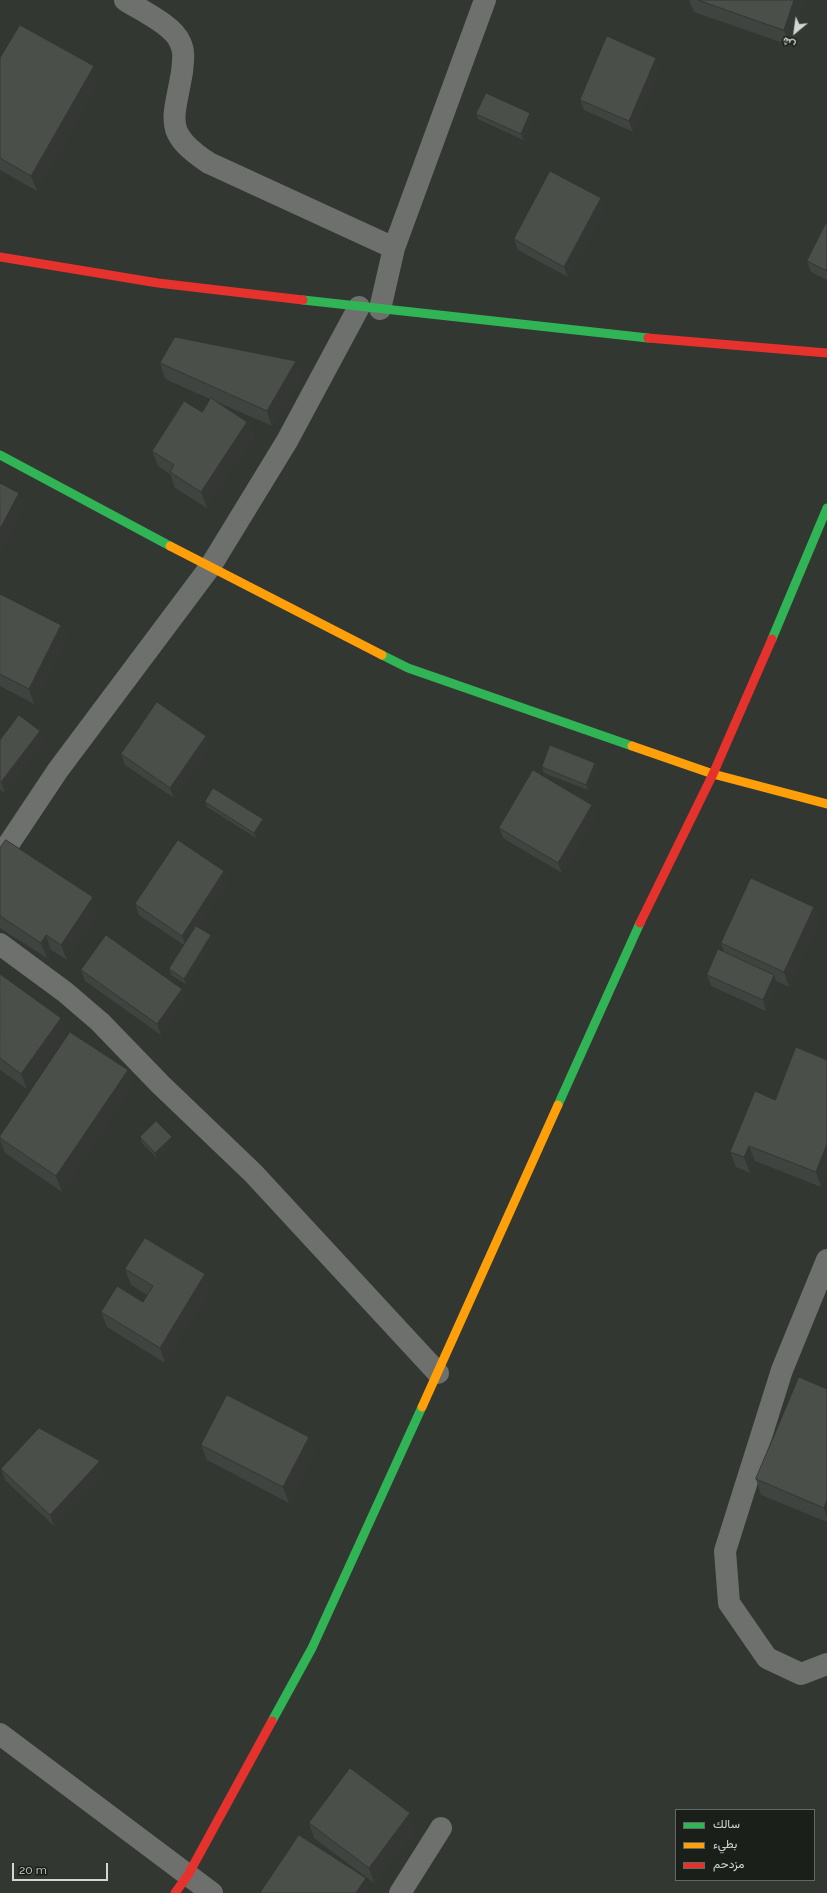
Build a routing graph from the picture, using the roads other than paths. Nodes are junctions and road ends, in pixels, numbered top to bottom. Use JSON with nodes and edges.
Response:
{"nodes":[{"id":1,"x":124,"y":0,"type":"edge"},
{"id":2,"x":485,"y":0,"type":"edge"},
{"id":3,"x":394,"y":248,"type":"junction"},
{"id":4,"x":0,"y":257,"type":"edge"},
{"id":5,"x":369,"y":308,"type":"junction"},
{"id":6,"x":827,"y":353,"type":"edge"},
{"id":7,"x":0,"y":455,"type":"edge"},
{"id":8,"x":827,"y":508,"type":"edge"},
{"id":9,"x":210,"y":568,"type":"junction"},
{"id":10,"x":713,"y":774,"type":"junction"},
{"id":11,"x":827,"y":804,"type":"edge"},
{"id":12,"x":0,"y":857,"type":"edge"},
{"id":13,"x":0,"y":944,"type":"edge"},
{"id":14,"x":827,"y":1260,"type":"edge"},
{"id":15,"x":438,"y":1373,"type":"junction"},
{"id":16,"x":827,"y":1664,"type":"edge"},
{"id":17,"x":0,"y":1734,"type":"edge"},
{"id":18,"x":441,"y":1828,"type":"dead end"},
{"id":19,"x":188,"y":1875,"type":"junction"},
{"id":20,"x":175,"y":1893,"type":"edge"},
{"id":21,"x":212,"y":1893,"type":"edge"},
{"id":22,"x":400,"y":1893,"type":"edge"}],
"edges":[{"from":1,"to":3,"type":"street"},
{"from":2,"to":3,"type":"street"},
{"from":3,"to":5,"type":"street"},
{"from":4,"to":5,"type":"street"},
{"from":5,"to":6,"type":"street"},
{"from":5,"to":9,"type":"street"},
{"from":7,"to":9,"type":"street"},
{"from":8,"to":10,"type":"street"},
{"from":9,"to":10,"type":"street"},
{"from":9,"to":12,"type":"street"},
{"from":10,"to":11,"type":"street"},
{"from":10,"to":15,"type":"street"},
{"from":13,"to":15,"type":"street"},
{"from":14,"to":16,"type":"street"},
{"from":15,"to":19,"type":"street"},
{"from":17,"to":19,"type":"street"},
{"from":18,"to":22,"type":"street"},
{"from":19,"to":20,"type":"street"},
{"from":19,"to":21,"type":"street"}]}
